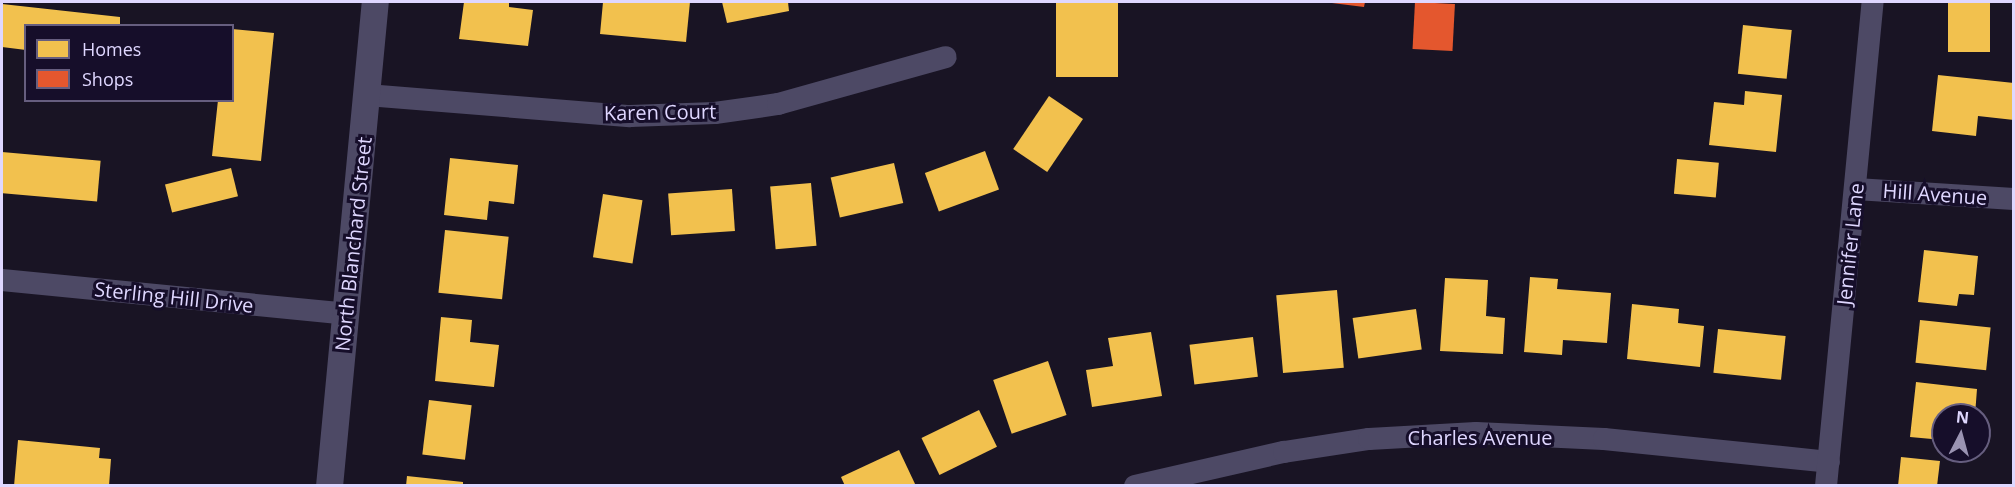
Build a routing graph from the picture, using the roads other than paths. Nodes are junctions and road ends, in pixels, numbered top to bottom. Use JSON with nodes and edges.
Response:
{"nodes":[{"id":1,"x":375,"y":2,"type":"edge"},
{"id":2,"x":1873,"y":2,"type":"edge"},
{"id":3,"x":946,"y":57,"type":"dead end"},
{"id":4,"x":367,"y":95,"type":"junction"},
{"id":5,"x":1856,"y":189,"type":"junction"},
{"id":6,"x":2013,"y":199,"type":"edge"},
{"id":7,"x":2,"y":280,"type":"edge"},
{"id":8,"x":346,"y":314,"type":"junction"},
{"id":9,"x":1829,"y":462,"type":"junction"},
{"id":10,"x":329,"y":486,"type":"edge"},
{"id":11,"x":1135,"y":486,"type":"edge"},
{"id":12,"x":1826,"y":486,"type":"edge"}],
"edges":[{"from":1,"to":4,"type":"street","name":"North Blanchard Street"},
{"from":2,"to":5,"type":"street","name":"Jennifer Lane"},
{"from":3,"to":4,"type":"street","name":"Karen Court"},
{"from":4,"to":8,"type":"street","name":"North Blanchard Street"},
{"from":5,"to":6,"type":"street","name":"Hill Avenue"},
{"from":5,"to":9,"type":"street","name":"Jennifer Lane"},
{"from":7,"to":8,"type":"street","name":"Sterling Hill Drive"},
{"from":8,"to":10,"type":"street","name":"North Blanchard Street"},
{"from":9,"to":11,"type":"street","name":"Charles Avenue"},
{"from":9,"to":12,"type":"street","name":"Jennifer Lane"}]}
